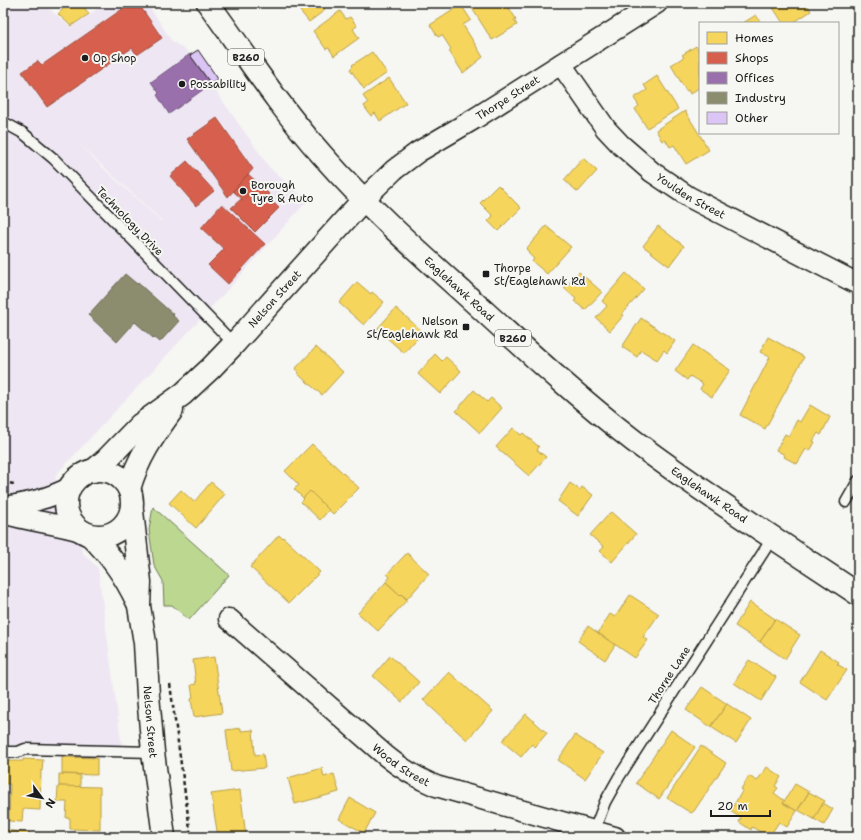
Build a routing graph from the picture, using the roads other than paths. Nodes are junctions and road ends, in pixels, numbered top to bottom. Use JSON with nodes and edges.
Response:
{"nodes":[{"id":1,"x":208,"y":3,"type":"edge"},
{"id":2,"x":657,"y":3,"type":"edge"},
{"id":3,"x":561,"y":64,"type":"junction"},
{"id":4,"x":3,"y":122,"type":"edge"},
{"id":5,"x":363,"y":200,"type":"junction"},
{"id":6,"x":858,"y":284,"type":"edge"},
{"id":7,"x":234,"y":344,"type":"junction"},
{"id":8,"x":183,"y":394,"type":"junction"},
{"id":9,"x":93,"y":470,"type":"junction"},
{"id":10,"x":858,"y":481,"type":"edge"},
{"id":11,"x":69,"y":488,"type":"junction"},
{"id":12,"x":130,"y":489,"type":"junction"},
{"id":13,"x":846,"y":502,"type":"dead end"},
{"id":14,"x":3,"y":507,"type":"edge"},
{"id":15,"x":132,"y":511,"type":"junction"},
{"id":16,"x":3,"y":513,"type":"edge"},
{"id":17,"x":86,"y":533,"type":"junction"},
{"id":18,"x":773,"y":537,"type":"junction"},
{"id":19,"x":858,"y":594,"type":"edge"},
{"id":20,"x":139,"y":606,"type":"junction"},
{"id":21,"x":229,"y":619,"type":"dead end"},
{"id":22,"x":3,"y":752,"type":"edge"},
{"id":23,"x":153,"y":752,"type":"junction"},
{"id":24,"x":594,"y":831,"type":"junction"},
{"id":25,"x":164,"y":837,"type":"edge"},
{"id":26,"x":615,"y":837,"type":"edge"}],
"edges":[{"from":1,"to":5,"type":"street","name":"Eaglehawk Road","number":"B260"},
{"from":2,"to":3,"type":"street","name":"Thorpe Street"},
{"from":3,"to":5,"type":"street","name":"Thorpe Street"},
{"from":3,"to":6,"type":"street","name":"Youlden Street"},
{"from":4,"to":7,"type":"lane","name":"Technology Drive"},
{"from":5,"to":7,"type":"street","name":"Nelson Street"},
{"from":5,"to":18,"type":"street","name":"Eaglehawk Road","number":"B260"},
{"from":7,"to":8,"type":"street","name":"Nelson Street"},
{"from":8,"to":9,"type":"street","name":"Nelson Street"},
{"from":8,"to":12,"type":"street","name":"Nelson Street"},
{"from":9,"to":11,"type":"street"},
{"from":9,"to":12,"type":"street"},
{"from":10,"to":13,"type":"lane"},
{"from":11,"to":14,"type":"street"},
{"from":11,"to":17,"type":"street"},
{"from":12,"to":15,"type":"street"},
{"from":15,"to":17,"type":"street"},
{"from":15,"to":20,"type":"street","name":"Nelson Street"},
{"from":16,"to":17,"type":"street"},
{"from":17,"to":20,"type":"street","name":"Nelson Street"},
{"from":18,"to":19,"type":"street","name":"Eaglehawk Road","number":"B260"},
{"from":18,"to":24,"type":"lane","name":"Thorne Lane"},
{"from":20,"to":23,"type":"street","name":"Nelson Street"},
{"from":21,"to":24,"type":"street","name":"Wood Street"},
{"from":22,"to":23,"type":"lane"},
{"from":23,"to":25,"type":"street","name":"Nelson Street"},
{"from":24,"to":26,"type":"street","name":"Wood Street"}]}
